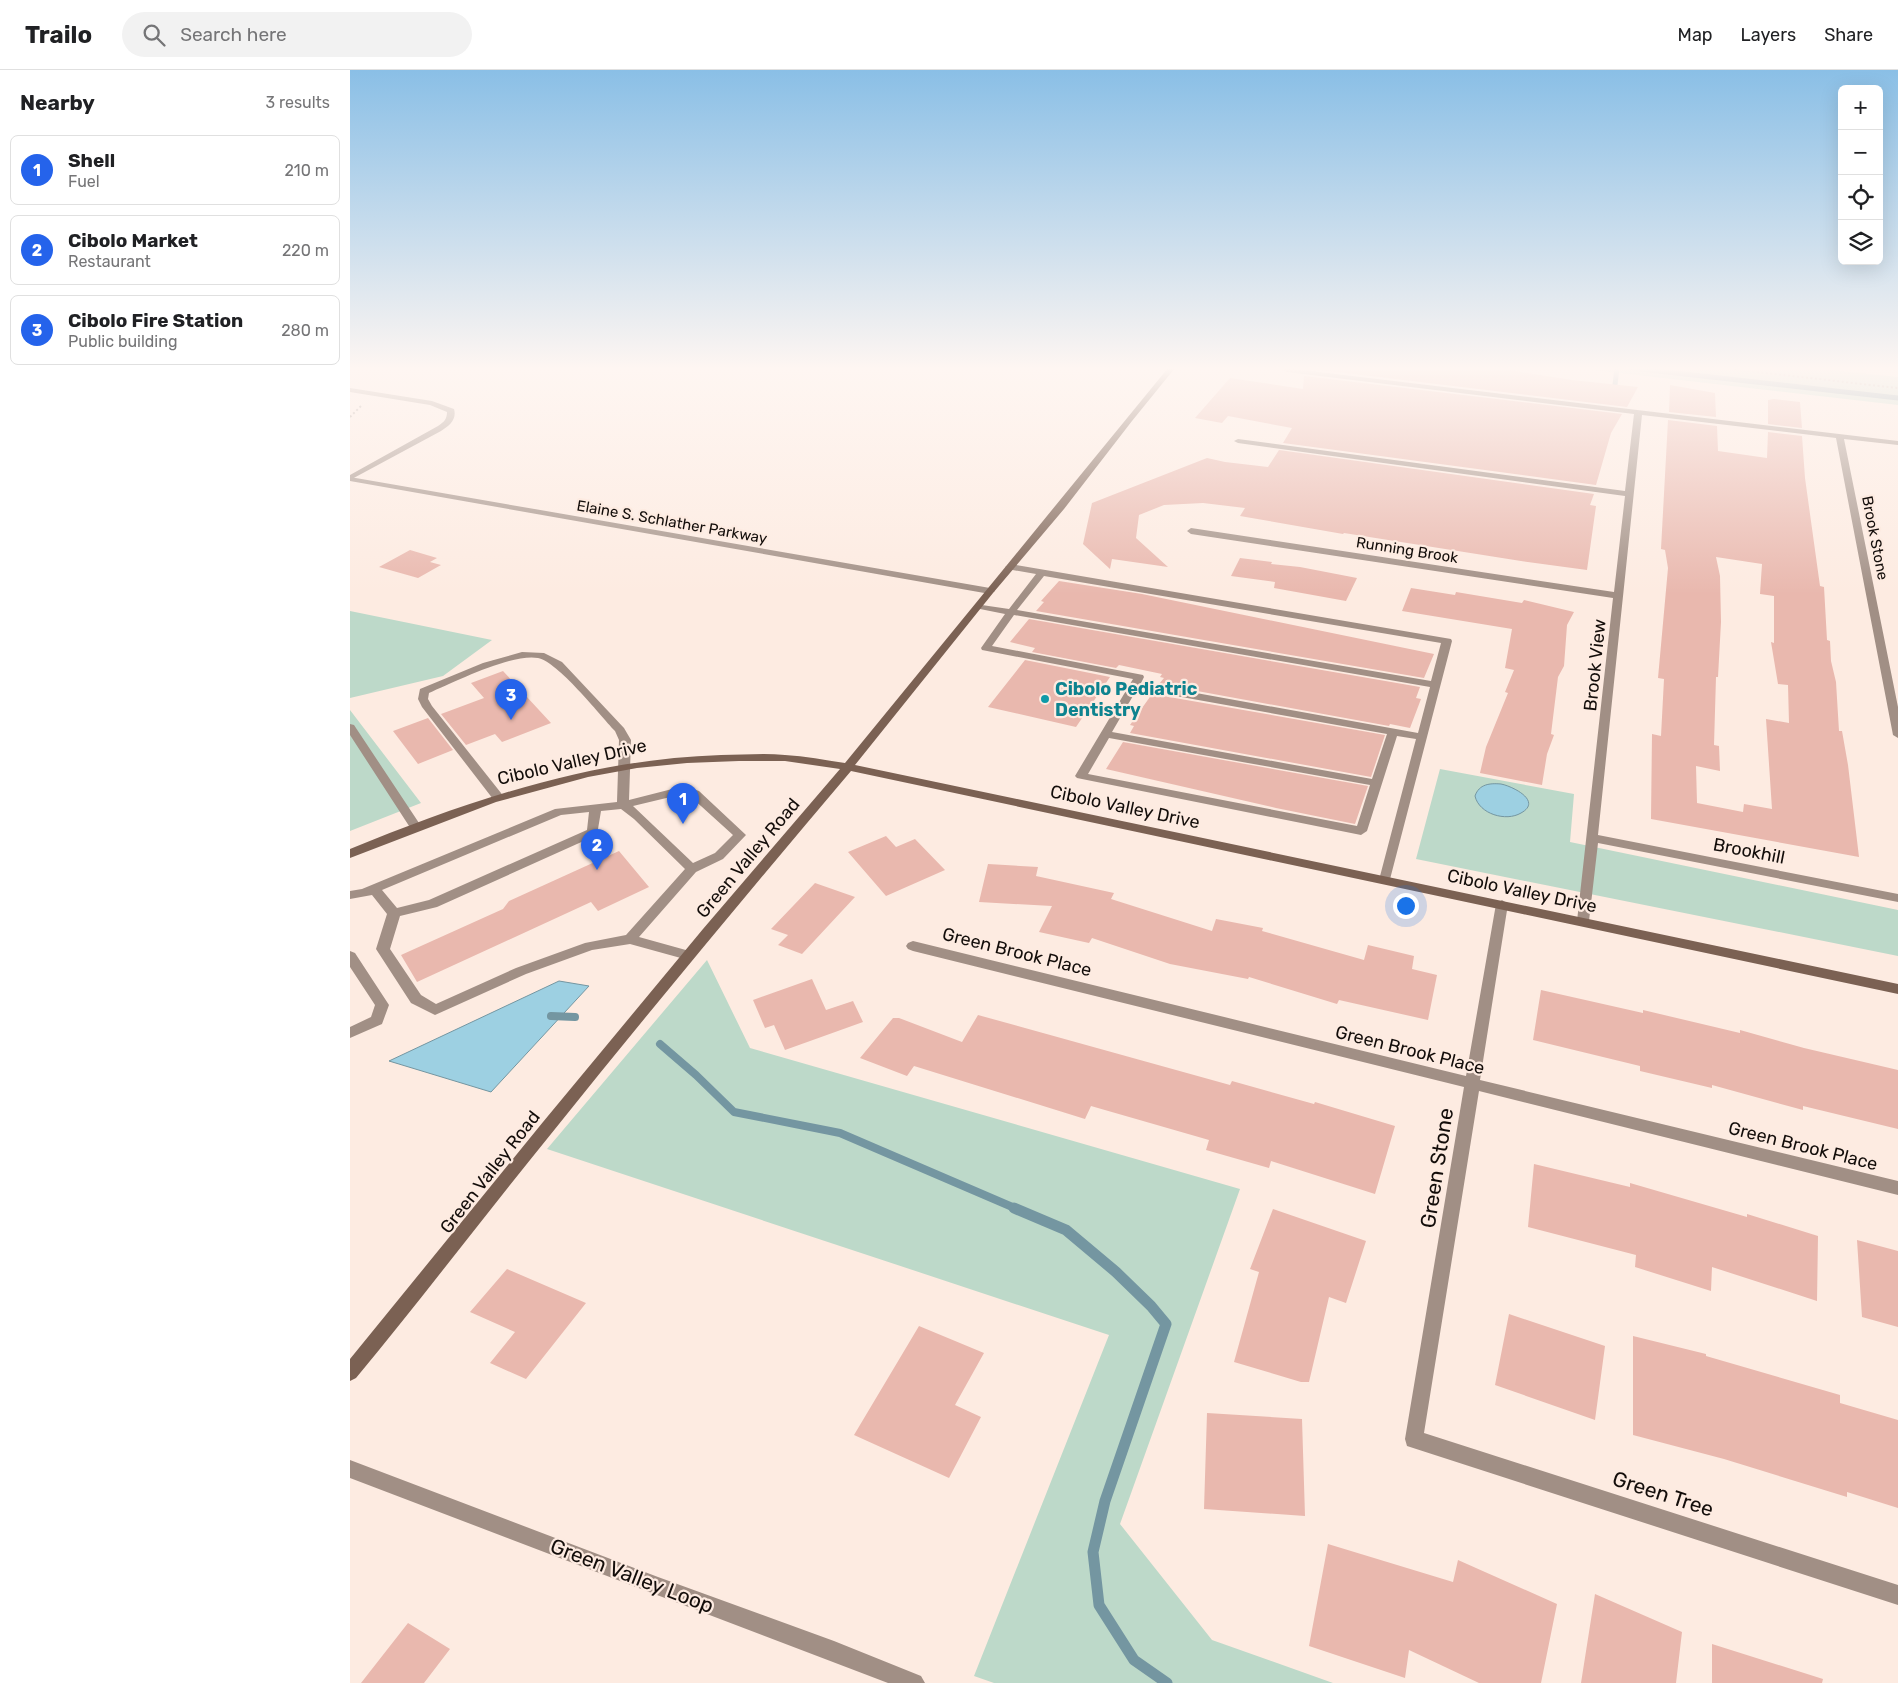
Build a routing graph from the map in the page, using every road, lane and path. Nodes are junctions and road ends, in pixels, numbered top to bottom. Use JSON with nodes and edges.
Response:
{"nodes":[{"id":1,"x":412,"y":443,"type":"edge"},
{"id":2,"x":1110,"y":443,"type":"edge"},
{"id":3,"x":1255,"y":443,"type":"edge"},
{"id":4,"x":1635,"y":443,"type":"edge"},
{"id":5,"x":1841,"y":443,"type":"edge"},
{"id":6,"x":350,"y":478,"type":"edge"},
{"id":7,"x":1630,"y":494,"type":"junction"},
{"id":8,"x":1191,"y":531,"type":"dead end"},
{"id":9,"x":1010,"y":567,"type":"junction"},
{"id":10,"x":1042,"y":572,"type":"junction"},
{"id":11,"x":990,"y":591,"type":"junction"},
{"id":12,"x":1618,"y":596,"type":"junction"},
{"id":13,"x":978,"y":606,"type":"junction"},
{"id":14,"x":1011,"y":612,"type":"junction"},
{"id":15,"x":1436,"y":684,"type":"junction"},
{"id":16,"x":1134,"y":685,"type":"junction"},
{"id":17,"x":350,"y":727,"type":"edge"},
{"id":18,"x":1393,"y":732,"type":"junction"},
{"id":19,"x":1106,"y":734,"type":"junction"},
{"id":20,"x":1898,"y":735,"type":"edge"},
{"id":21,"x":1422,"y":737,"type":"junction"},
{"id":22,"x":623,"y":766,"type":"junction"},
{"id":23,"x":848,"y":767,"type":"junction"},
{"id":24,"x":1378,"y":783,"type":"junction"},
{"id":25,"x":497,"y":796,"type":"junction"},
{"id":26,"x":623,"y":805,"type":"junction"},
{"id":27,"x":595,"y":808,"type":"junction"},
{"id":28,"x":415,"y":826,"type":"junction"},
{"id":29,"x":1592,"y":838,"type":"junction"},
{"id":30,"x":350,"y":854,"type":"edge"},
{"id":31,"x":692,"y":869,"type":"junction"},
{"id":32,"x":1385,"y":880,"type":"junction"},
{"id":33,"x":374,"y":889,"type":"junction"},
{"id":34,"x":350,"y":894,"type":"edge"},
{"id":35,"x":1898,"y":898,"type":"edge"},
{"id":36,"x":1502,"y":904,"type":"junction"},
{"id":37,"x":394,"y":913,"type":"junction"},
{"id":38,"x":1584,"y":922,"type":"junction"},
{"id":39,"x":630,"y":939,"type":"junction"},
{"id":40,"x":913,"y":946,"type":"dead end"},
{"id":41,"x":688,"y":955,"type":"junction"},
{"id":42,"x":350,"y":956,"type":"edge"},
{"id":43,"x":1898,"y":989,"type":"edge"},
{"id":44,"x":350,"y":1033,"type":"edge"},
{"id":45,"x":1472,"y":1084,"type":"junction"},
{"id":46,"x":1898,"y":1188,"type":"edge"},
{"id":47,"x":350,"y":1372,"type":"edge"},
{"id":48,"x":1414,"y":1440,"type":"joint"},
{"id":49,"x":350,"y":1469,"type":"edge"},
{"id":50,"x":1898,"y":1595,"type":"edge"},
{"id":51,"x":914,"y":1683,"type":"edge"}],
"edges":[{"from":1,"to":6,"type":"street"},
{"from":2,"to":9,"type":"street","name":"Green Valley Road"},
{"from":3,"to":7,"type":"street"},
{"from":4,"to":7,"type":"street","name":"Brook View"},
{"from":5,"to":20,"type":"street","name":"Brook Stone"},
{"from":6,"to":11,"type":"street","name":"Elaine S. Schlather Parkway"},
{"from":7,"to":12,"type":"street","name":"Brook View"},
{"from":8,"to":12,"type":"street","name":"Running Brook"},
{"from":9,"to":10,"type":"street"},
{"from":9,"to":11,"type":"street","name":"Green Valley Road"},
{"from":10,"to":14,"type":"street"},
{"from":10,"to":15,"type":"street"},
{"from":11,"to":13,"type":"street","name":"Green Valley Road"},
{"from":12,"to":29,"type":"street","name":"Brook View"},
{"from":13,"to":14,"type":"street"},
{"from":13,"to":23,"type":"street","name":"Green Valley Road"},
{"from":14,"to":15,"type":"street"},
{"from":14,"to":16,"type":"street"},
{"from":15,"to":21,"type":"street"},
{"from":16,"to":18,"type":"street"},
{"from":16,"to":19,"type":"street"},
{"from":17,"to":28,"type":"street"},
{"from":18,"to":21,"type":"street"},
{"from":18,"to":24,"type":"street"},
{"from":19,"to":24,"type":"street"},
{"from":19,"to":24,"type":"street"},
{"from":21,"to":32,"type":"street"},
{"from":22,"to":23,"type":"street","name":"Cibolo Valley Drive"},
{"from":22,"to":25,"type":"street","name":"Cibolo Valley Drive"},
{"from":22,"to":25,"type":"street"},
{"from":22,"to":26,"type":"street"},
{"from":23,"to":32,"type":"street","name":"Cibolo Valley Drive"},
{"from":23,"to":41,"type":"street","name":"Green Valley Road"},
{"from":25,"to":28,"type":"street","name":"Cibolo Valley Drive"},
{"from":26,"to":27,"type":"street"},
{"from":26,"to":31,"type":"street"},
{"from":26,"to":31,"type":"street"},
{"from":27,"to":33,"type":"street"},
{"from":27,"to":37,"type":"street"},
{"from":28,"to":30,"type":"street","name":"Cibolo Valley Drive"},
{"from":29,"to":35,"type":"street","name":"Brookhill"},
{"from":29,"to":38,"type":"street","name":"Brook View"},
{"from":31,"to":39,"type":"street"},
{"from":32,"to":36,"type":"street","name":"Cibolo Valley Drive"},
{"from":33,"to":34,"type":"street"},
{"from":33,"to":37,"type":"street"},
{"from":36,"to":38,"type":"street","name":"Cibolo Valley Drive"},
{"from":36,"to":45,"type":"street","name":"Green Stone"},
{"from":37,"to":39,"type":"street"},
{"from":38,"to":43,"type":"street","name":"Cibolo Valley Drive"},
{"from":39,"to":41,"type":"street"},
{"from":40,"to":45,"type":"street","name":"Green Brook Place"},
{"from":41,"to":47,"type":"street","name":"Green Valley Road"},
{"from":42,"to":44,"type":"street"},
{"from":45,"to":46,"type":"street","name":"Green Brook Place"},
{"from":45,"to":48,"type":"street","name":"Green Stone"},
{"from":48,"to":50,"type":"street","name":"Green Tree"},
{"from":49,"to":51,"type":"street","name":"Green Valley Loop"}]}
